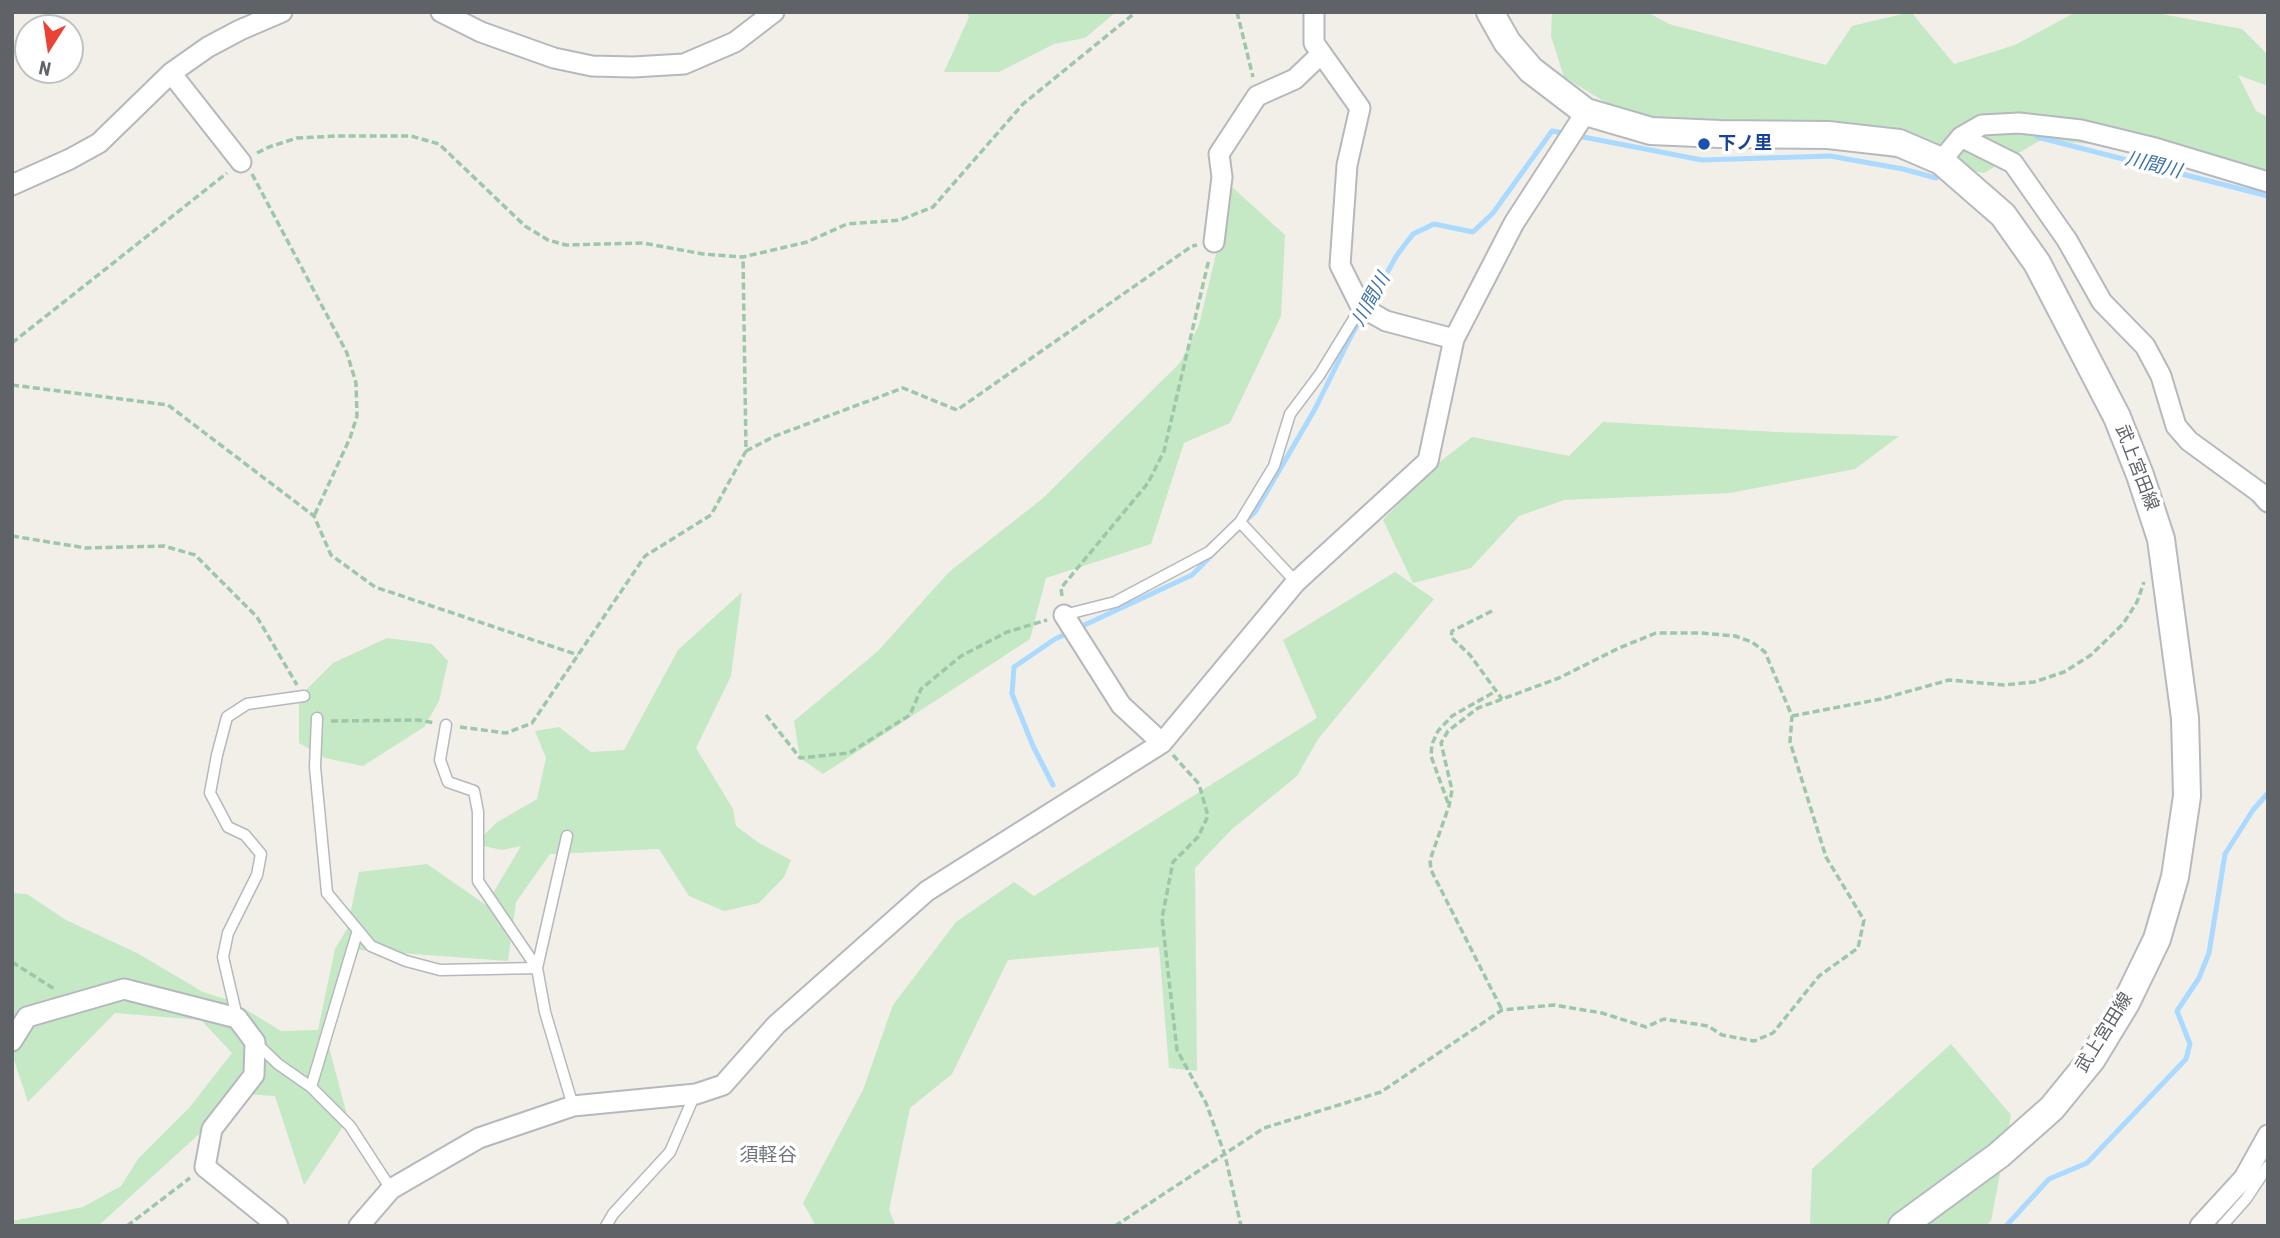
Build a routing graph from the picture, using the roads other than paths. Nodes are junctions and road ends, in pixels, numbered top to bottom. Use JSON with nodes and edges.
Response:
{"nodes":[{"id":1,"x":282,"y":12,"type":"edge"},
{"id":2,"x":441,"y":12,"type":"edge"},
{"id":3,"x":774,"y":12,"type":"edge"},
{"id":4,"x":1314,"y":12,"type":"edge"},
{"id":5,"x":1490,"y":12,"type":"edge"},
{"id":6,"x":1321,"y":55,"type":"junction"},
{"id":7,"x":171,"y":73,"type":"junction"},
{"id":8,"x":1586,"y":112,"type":"junction"},
{"id":9,"x":1961,"y":137,"type":"junction"},
{"id":10,"x":1941,"y":161,"type":"junction"},
{"id":11,"x":241,"y":162,"type":"road end"},
{"id":12,"x":2268,"y":182,"type":"edge"},
{"id":13,"x":12,"y":185,"type":"edge"},
{"id":14,"x":1214,"y":242,"type":"road end"},
{"id":15,"x":1361,"y":307,"type":"junction"},
{"id":16,"x":1454,"y":340,"type":"junction"},
{"id":17,"x":2268,"y":502,"type":"edge"},
{"id":18,"x":1240,"y":522,"type":"junction"},
{"id":19,"x":1296,"y":582,"type":"junction"},
{"id":20,"x":1064,"y":615,"type":"joint"},
{"id":21,"x":304,"y":696,"type":"road end"},
{"id":22,"x":317,"y":718,"type":"road end"},
{"id":23,"x":446,"y":724,"type":"road end"},
{"id":24,"x":1162,"y":743,"type":"junction"},
{"id":25,"x":567,"y":836,"type":"dead end"},
{"id":26,"x":358,"y":930,"type":"junction"},
{"id":27,"x":537,"y":968,"type":"junction"},
{"id":28,"x":237,"y":1018,"type":"junction"},
{"id":29,"x":12,"y":1041,"type":"edge"},
{"id":30,"x":255,"y":1042,"type":"junction"},
{"id":31,"x":311,"y":1087,"type":"junction"},
{"id":32,"x":695,"y":1094,"type":"junction"},
{"id":33,"x":573,"y":1106,"type":"junction"},
{"id":34,"x":2268,"y":1135,"type":"edge"},
{"id":35,"x":2268,"y":1166,"type":"edge"},
{"id":36,"x":391,"y":1189,"type":"junction"},
{"id":37,"x":278,"y":1226,"type":"edge"},
{"id":38,"x":359,"y":1226,"type":"edge"},
{"id":39,"x":606,"y":1226,"type":"edge"},
{"id":40,"x":1902,"y":1226,"type":"edge"},
{"id":41,"x":2200,"y":1226,"type":"edge"},
{"id":42,"x":2222,"y":1226,"type":"edge"}],
"edges":[{"from":1,"to":7,"type":"street"},
{"from":2,"to":3,"type":"street"},
{"from":4,"to":6,"type":"street"},
{"from":5,"to":8,"type":"main road","name":"武上宮田線"},
{"from":6,"to":14,"type":"street"},
{"from":6,"to":15,"type":"street"},
{"from":7,"to":11,"type":"street"},
{"from":7,"to":13,"type":"street"},
{"from":8,"to":10,"type":"main road","name":"武上宮田線"},
{"from":8,"to":16,"type":"street"},
{"from":9,"to":10,"type":"street"},
{"from":9,"to":12,"type":"street"},
{"from":9,"to":17,"type":"street"},
{"from":10,"to":40,"type":"main road","name":"武上宮田線"},
{"from":15,"to":16,"type":"street"},
{"from":15,"to":18,"type":"lane"},
{"from":16,"to":19,"type":"street"},
{"from":18,"to":19,"type":"lane"},
{"from":18,"to":20,"type":"lane"},
{"from":19,"to":24,"type":"street"},
{"from":20,"to":24,"type":"street"},
{"from":21,"to":28,"type":"lane"},
{"from":22,"to":26,"type":"lane"},
{"from":23,"to":27,"type":"lane"},
{"from":24,"to":32,"type":"street"},
{"from":25,"to":27,"type":"lane"},
{"from":26,"to":27,"type":"lane"},
{"from":26,"to":31,"type":"lane"},
{"from":27,"to":33,"type":"lane"},
{"from":28,"to":29,"type":"street"},
{"from":28,"to":30,"type":"street"},
{"from":30,"to":31,"type":"lane"},
{"from":30,"to":37,"type":"street"},
{"from":31,"to":36,"type":"lane"},
{"from":32,"to":33,"type":"street"},
{"from":32,"to":39,"type":"lane"},
{"from":33,"to":36,"type":"street"},
{"from":34,"to":41,"type":"street"},
{"from":35,"to":42,"type":"lane"},
{"from":36,"to":38,"type":"street"}]}
